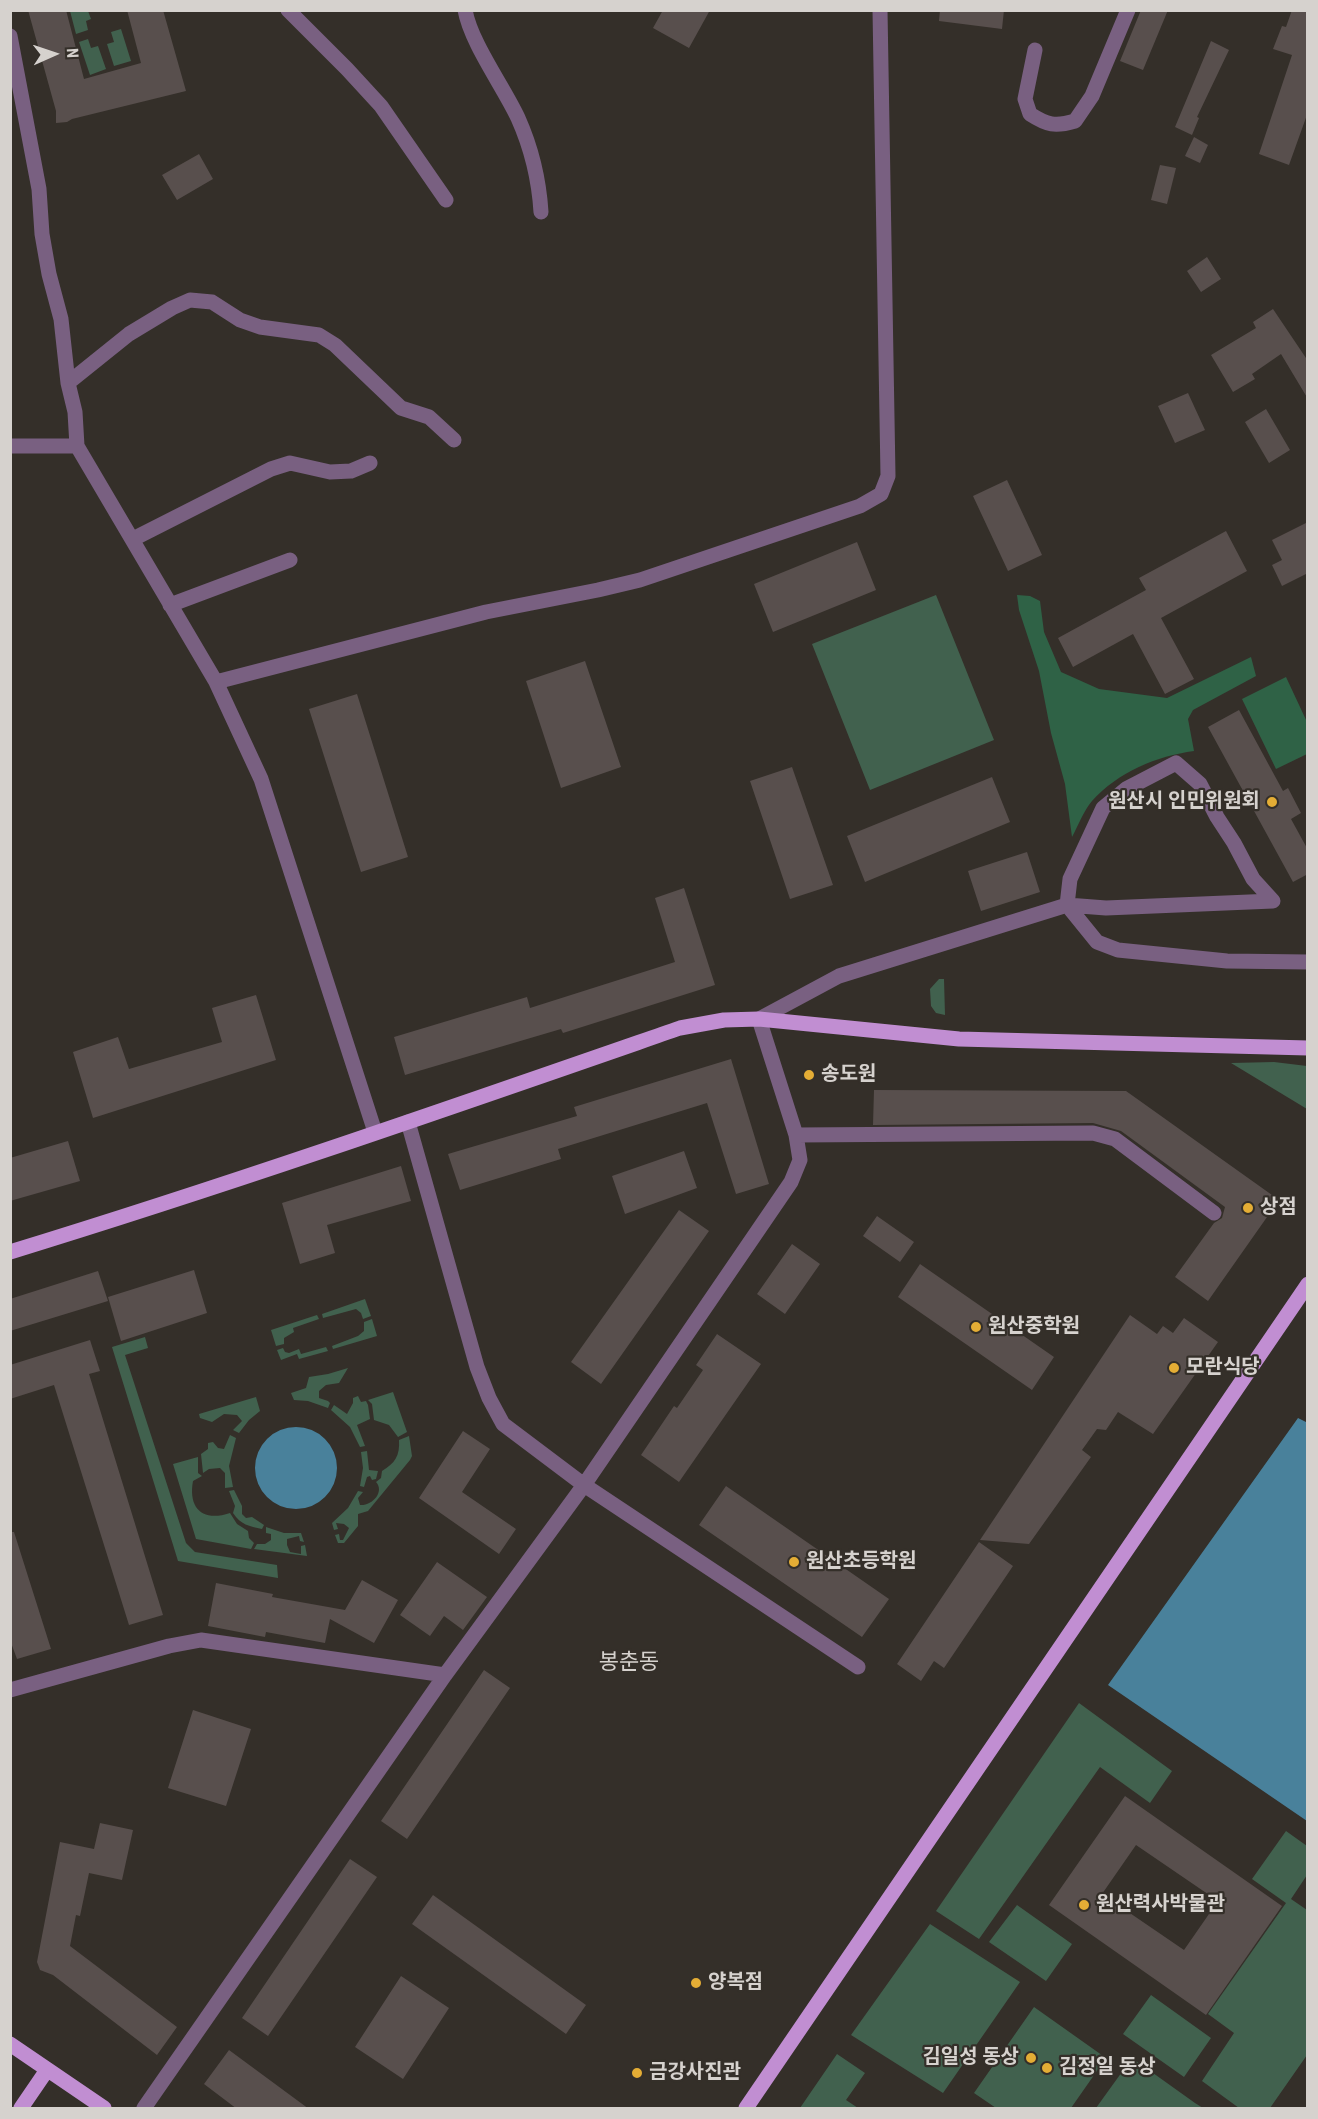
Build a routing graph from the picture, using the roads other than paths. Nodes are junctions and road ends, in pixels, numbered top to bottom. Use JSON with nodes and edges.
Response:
{"nodes":[{"id":1,"x":288,"y":10,"type":"edge"},
{"id":2,"x":465,"y":10,"type":"edge"},
{"id":3,"x":880,"y":10,"type":"edge"},
{"id":4,"x":1128,"y":10,"type":"edge"},
{"id":5,"x":10,"y":36,"type":"edge"},
{"id":6,"x":1035,"y":50,"type":"dead end"},
{"id":7,"x":446,"y":200,"type":"dead end"},
{"id":8,"x":541,"y":212,"type":"dead end"},
{"id":9,"x":68,"y":383,"type":"junction"},
{"id":10,"x":454,"y":440,"type":"dead end"},
{"id":11,"x":10,"y":446,"type":"edge"},
{"id":12,"x":77,"y":446,"type":"junction"},
{"id":13,"x":370,"y":464,"type":"dead end"},
{"id":14,"x":133,"y":539,"type":"junction"},
{"id":15,"x":290,"y":560,"type":"dead end"},
{"id":16,"x":170,"y":605,"type":"junction"},
{"id":17,"x":216,"y":682,"type":"junction"},
{"id":18,"x":1067,"y":905,"type":"junction"},
{"id":19,"x":1308,"y":962,"type":"edge"},
{"id":20,"x":759,"y":1019,"type":"junction"},
{"id":21,"x":1308,"y":1048,"type":"edge"},
{"id":22,"x":408,"y":1122,"type":"junction"},
{"id":23,"x":375,"y":1132,"type":"junction"},
{"id":24,"x":796,"y":1135,"type":"junction"},
{"id":25,"x":1214,"y":1213,"type":"dead end"},
{"id":26,"x":10,"y":1252,"type":"edge"},
{"id":27,"x":1308,"y":1284,"type":"edge"},
{"id":28,"x":584,"y":1485,"type":"junction"},
{"id":29,"x":858,"y":1667,"type":"dead end"},
{"id":30,"x":445,"y":1675,"type":"junction"},
{"id":31,"x":10,"y":1690,"type":"edge"},
{"id":32,"x":10,"y":2044,"type":"edge"},
{"id":33,"x":47,"y":2070,"type":"junction"},
{"id":34,"x":21,"y":2109,"type":"edge"},
{"id":35,"x":104,"y":2109,"type":"edge"},
{"id":36,"x":144,"y":2109,"type":"edge"},
{"id":37,"x":746,"y":2109,"type":"edge"}],
"edges":[{"from":1,"to":7,"type":"street"},
{"from":2,"to":8,"type":"street"},
{"from":3,"to":17,"type":"street"},
{"from":4,"to":6,"type":"street"},
{"from":5,"to":9,"type":"street"},
{"from":9,"to":10,"type":"street"},
{"from":9,"to":12,"type":"street"},
{"from":11,"to":12,"type":"street"},
{"from":12,"to":14,"type":"street"},
{"from":13,"to":14,"type":"street"},
{"from":14,"to":16,"type":"street"},
{"from":15,"to":16,"type":"street"},
{"from":16,"to":17,"type":"street"},
{"from":17,"to":23,"type":"street"},
{"from":18,"to":18,"type":"street"},
{"from":18,"to":19,"type":"street"},
{"from":18,"to":20,"type":"street"},
{"from":20,"to":21,"type":"main road"},
{"from":20,"to":22,"type":"main road"},
{"from":20,"to":24,"type":"street"},
{"from":22,"to":23,"type":"main road"},
{"from":22,"to":28,"type":"street"},
{"from":23,"to":26,"type":"main road"},
{"from":24,"to":25,"type":"street"},
{"from":24,"to":28,"type":"street"},
{"from":27,"to":37,"type":"main road"},
{"from":28,"to":29,"type":"street"},
{"from":28,"to":30,"type":"street"},
{"from":30,"to":31,"type":"street"},
{"from":30,"to":36,"type":"street"},
{"from":32,"to":33,"type":"main road"},
{"from":33,"to":34,"type":"main road"},
{"from":33,"to":35,"type":"main road"}]}
